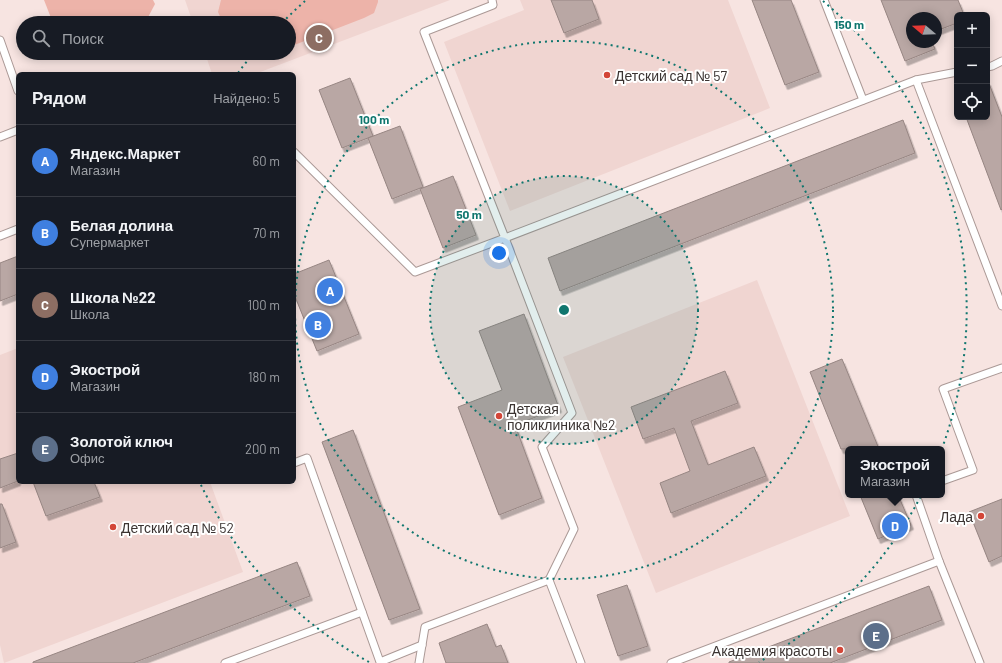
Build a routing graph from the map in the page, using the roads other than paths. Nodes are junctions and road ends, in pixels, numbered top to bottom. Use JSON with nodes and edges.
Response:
{"nodes":[{"id":1,"x":492,"y":0,"type":"edge"},
{"id":2,"x":824,"y":0,"type":"edge"},
{"id":3,"x":0,"y":40,"type":"edge"},
{"id":4,"x":1002,"y":61,"type":"edge"},
{"id":5,"x":990,"y":66,"type":"edge"},
{"id":6,"x":954,"y":73,"type":"edge"},
{"id":7,"x":916,"y":80,"type":"junction"},
{"id":8,"x":16,"y":84,"type":"edge"},
{"id":9,"x":863,"y":100,"type":"junction"},
{"id":10,"x":16,"y":131,"type":"edge"},
{"id":11,"x":0,"y":137,"type":"edge"},
{"id":12,"x":296,"y":154,"type":"edge"},
{"id":13,"x":16,"y":230,"type":"edge"},
{"id":14,"x":0,"y":236,"type":"edge"},
{"id":15,"x":505,"y":238,"type":"junction"},
{"id":16,"x":1002,"y":306,"type":"edge"},
{"id":17,"x":1002,"y":368,"type":"edge"},
{"id":18,"x":296,"y":462,"type":"edge"},
{"id":19,"x":945,"y":480,"type":"edge"},
{"id":20,"x":917,"y":498,"type":"edge"},
{"id":21,"x":939,"y":561,"type":"junction"},
{"id":22,"x":549,"y":580,"type":"junction"},
{"id":23,"x":362,"y":612,"type":"junction"},
{"id":24,"x":422,"y":645,"type":"junction"},
{"id":25,"x":225,"y":663,"type":"edge"},
{"id":26,"x":419,"y":663,"type":"edge"},
{"id":27,"x":581,"y":663,"type":"edge"},
{"id":28,"x":671,"y":663,"type":"edge"},
{"id":29,"x":980,"y":663,"type":"edge"}],
"edges":[{"from":1,"to":15,"type":"lane"},
{"from":2,"to":9,"type":"lane"},
{"from":3,"to":8,"type":"lane"},
{"from":4,"to":5,"type":"lane"},
{"from":6,"to":7,"type":"lane"},
{"from":7,"to":9,"type":"lane"},
{"from":7,"to":16,"type":"lane"},
{"from":9,"to":15,"type":"lane"},
{"from":10,"to":11,"type":"lane"},
{"from":12,"to":15,"type":"lane"},
{"from":13,"to":14,"type":"lane"},
{"from":15,"to":22,"type":"lane"},
{"from":17,"to":19,"type":"lane"},
{"from":18,"to":23,"type":"lane"},
{"from":20,"to":21,"type":"lane"},
{"from":21,"to":28,"type":"lane"},
{"from":21,"to":29,"type":"lane"},
{"from":22,"to":24,"type":"lane"},
{"from":22,"to":27,"type":"lane"},
{"from":23,"to":24,"type":"lane"},
{"from":23,"to":25,"type":"lane"},
{"from":24,"to":26,"type":"lane"}]}
